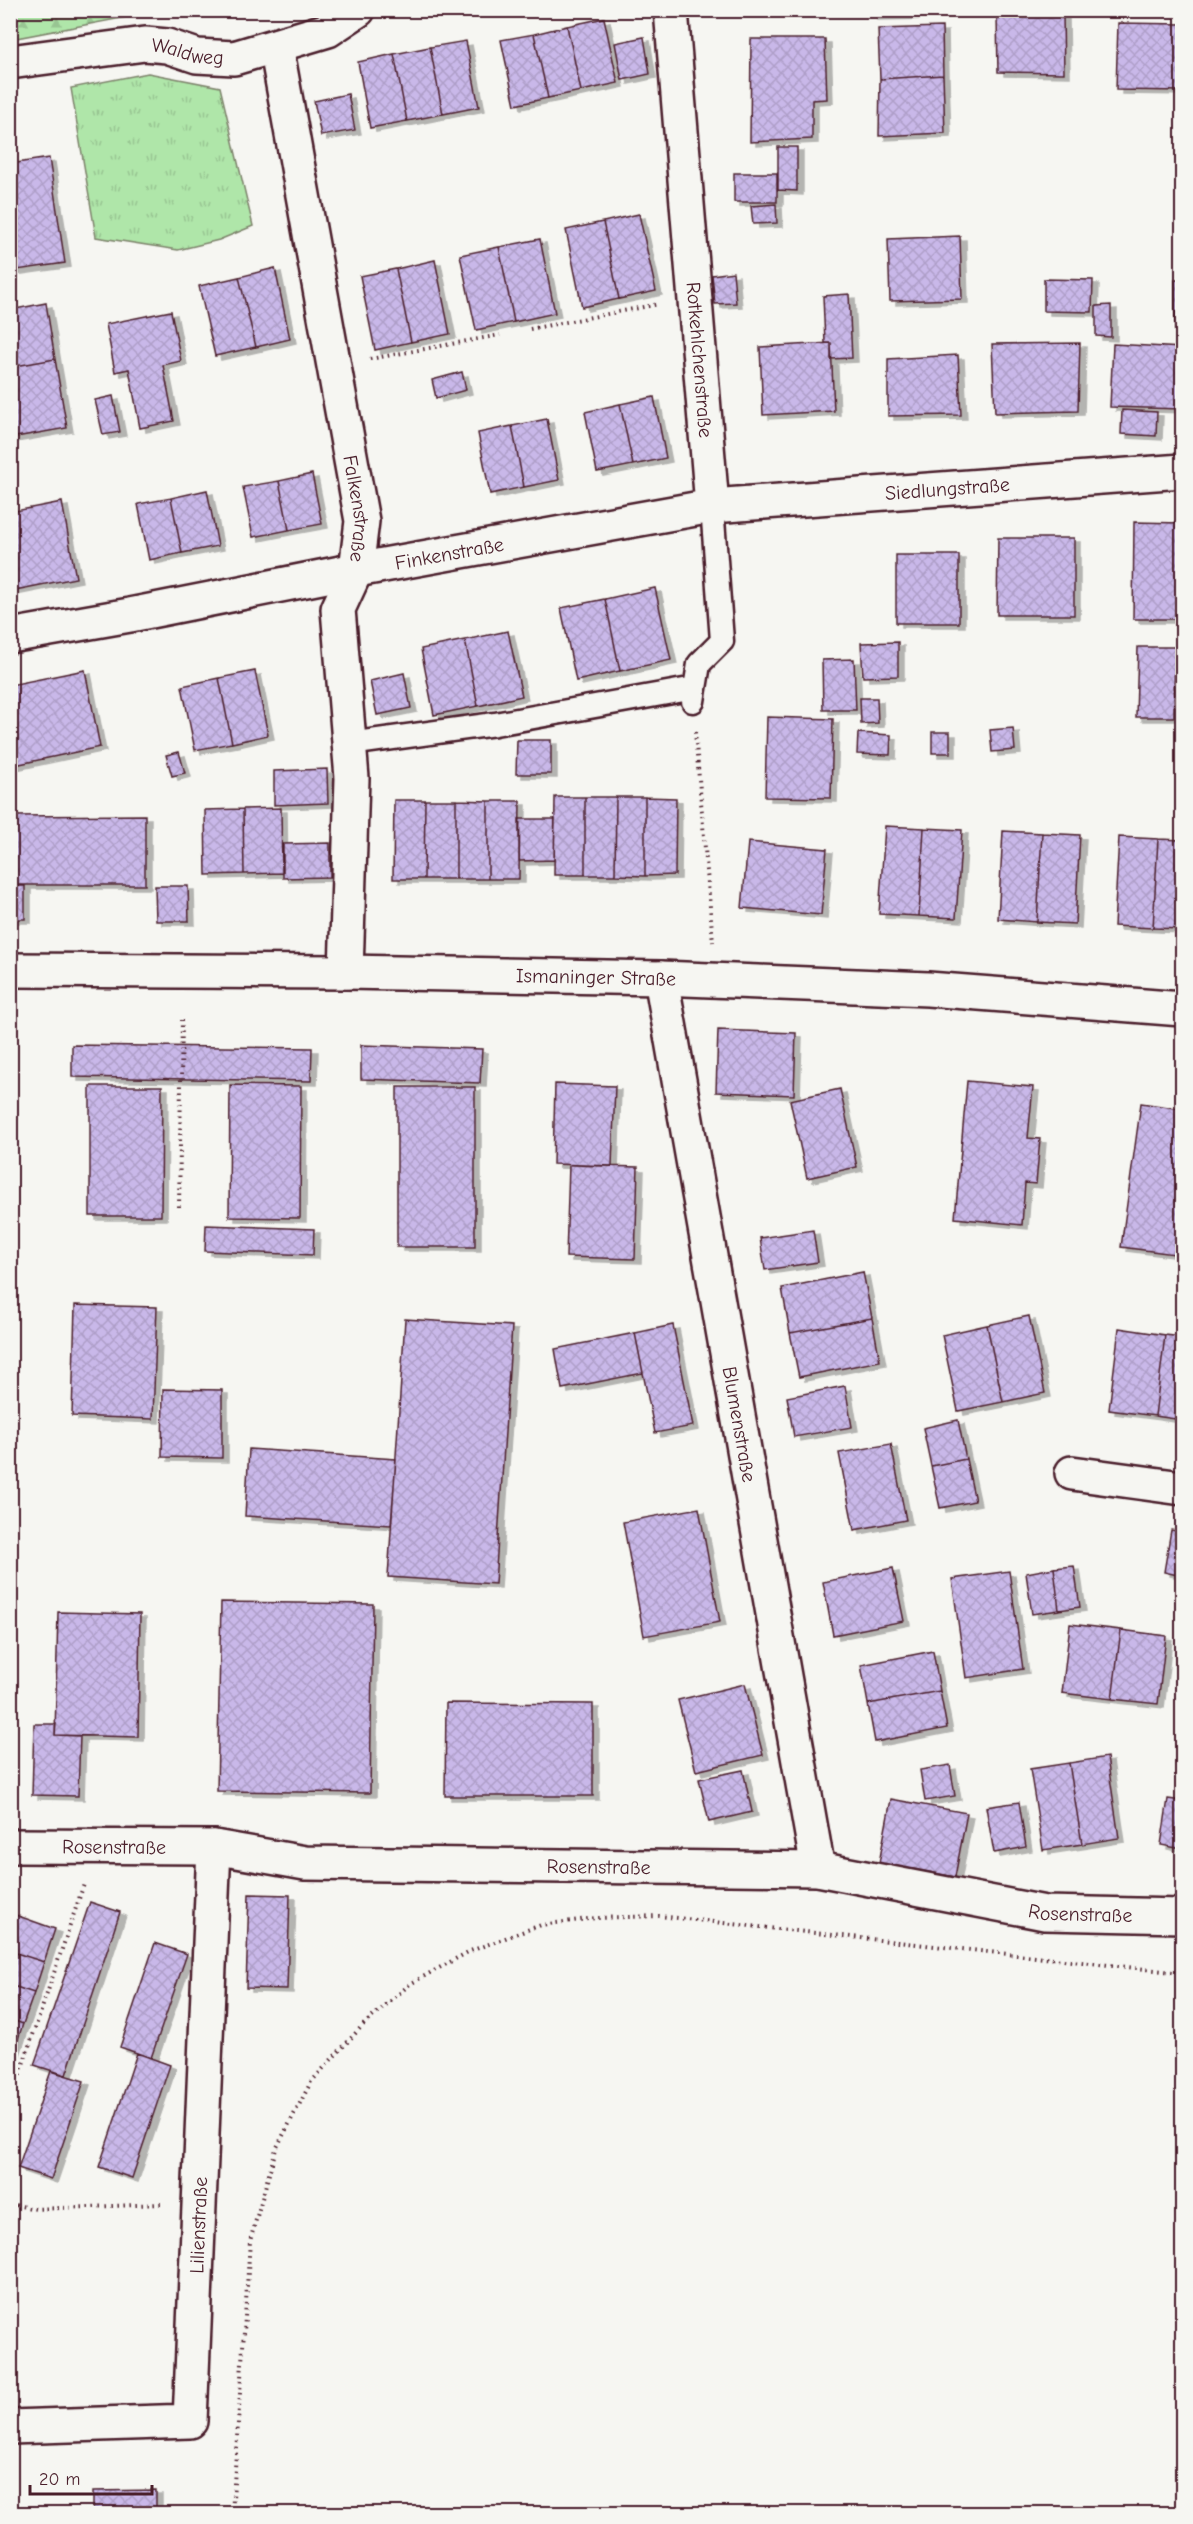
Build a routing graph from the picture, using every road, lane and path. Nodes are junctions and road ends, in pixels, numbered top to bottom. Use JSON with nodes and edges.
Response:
{"nodes":[{"id":1,"x":358,"y":10,"type":"edge"},
{"id":2,"x":671,"y":10,"type":"edge"},
{"id":3,"x":276,"y":46,"type":"junction"},
{"id":4,"x":10,"y":63,"type":"edge"},
{"id":5,"x":695,"y":297,"type":"junction"},
{"id":6,"x":530,"y":329,"type":"dead end"},
{"id":7,"x":500,"y":335,"type":"dead end"},
{"id":8,"x":334,"y":366,"type":"junction"},
{"id":9,"x":1182,"y":471,"type":"edge"},
{"id":10,"x":712,"y":506,"type":"junction"},
{"id":11,"x":356,"y":570,"type":"junction"},
{"id":12,"x":10,"y":636,"type":"edge"},
{"id":13,"x":694,"y":694,"type":"junction"},
{"id":14,"x":349,"y":744,"type":"junction"},
{"id":15,"x":10,"y":970,"type":"edge"},
{"id":16,"x":346,"y":972,"type":"junction"},
{"id":17,"x":661,"y":978,"type":"junction"},
{"id":18,"x":716,"y":980,"type":"junction"},
{"id":19,"x":1182,"y":1009,"type":"edge"},
{"id":20,"x":182,"y":1020,"type":"dead end"},
{"id":21,"x":179,"y":1207,"type":"dead end"},
{"id":22,"x":1072,"y":1473,"type":"dead end"},
{"id":23,"x":1182,"y":1488,"type":"edge"},
{"id":24,"x":10,"y":1846,"type":"edge"},
{"id":25,"x":86,"y":1847,"type":"junction"},
{"id":26,"x":214,"y":1847,"type":"junction"},
{"id":27,"x":818,"y":1869,"type":"junction"},
{"id":28,"x":1182,"y":1916,"type":"edge"},
{"id":29,"x":1182,"y":1973,"type":"edge"},
{"id":30,"x":10,"y":2103,"type":"edge"},
{"id":31,"x":200,"y":2203,"type":"junction"},
{"id":32,"x":10,"y":2204,"type":"edge"},
{"id":33,"x":10,"y":2427,"type":"edge"},
{"id":34,"x":232,"y":2514,"type":"edge"}],
"edges":[{"from":1,"to":3,"type":"street","name":"Waldweg"},
{"from":2,"to":5,"type":"street","name":"Rotkehlchenstraße"},
{"from":3,"to":4,"type":"street","name":"Waldweg"},
{"from":3,"to":8,"type":"street","name":"Falkenstraße"},
{"from":5,"to":6,"type":"path"},
{"from":5,"to":10,"type":"street","name":"Rotkehlchenstraße"},
{"from":7,"to":8,"type":"path"},
{"from":8,"to":11,"type":"street","name":"Falkenstraße"},
{"from":9,"to":10,"type":"street","name":"Siedlungstraße"},
{"from":10,"to":11,"type":"street","name":"Finkenstraße"},
{"from":10,"to":13,"type":"lane","name":"Rotkehlchenstraße"},
{"from":11,"to":12,"type":"street","name":"Finkenstraße"},
{"from":11,"to":14,"type":"street","name":"Falkenstraße"},
{"from":13,"to":14,"type":"lane"},
{"from":13,"to":18,"type":"path"},
{"from":14,"to":16,"type":"street","name":"Falkenstraße"},
{"from":15,"to":16,"type":"street","name":"Ismaninger Straße"},
{"from":16,"to":17,"type":"street","name":"Ismaninger Straße"},
{"from":17,"to":18,"type":"street","name":"Ismaninger Straße"},
{"from":17,"to":27,"type":"street","name":"Blumenstraße"},
{"from":18,"to":19,"type":"street","name":"Ismaninger Straße"},
{"from":20,"to":21,"type":"path"},
{"from":22,"to":23,"type":"street"},
{"from":24,"to":25,"type":"street","name":"Rosenstraße"},
{"from":25,"to":26,"type":"street","name":"Rosenstraße"},
{"from":25,"to":30,"type":"path"},
{"from":26,"to":27,"type":"street","name":"Rosenstraße"},
{"from":26,"to":31,"type":"street","name":"Lilienstraße"},
{"from":27,"to":28,"type":"street","name":"Rosenstraße"},
{"from":29,"to":34,"type":"path"},
{"from":31,"to":32,"type":"path"},
{"from":31,"to":33,"type":"street","name":"Lilienstraße"}]}
